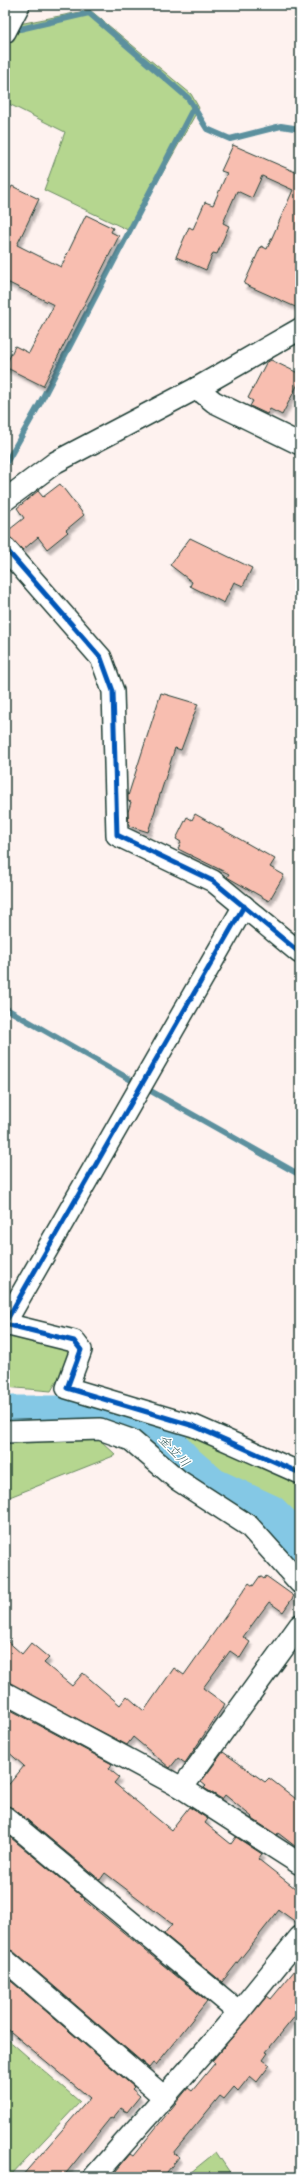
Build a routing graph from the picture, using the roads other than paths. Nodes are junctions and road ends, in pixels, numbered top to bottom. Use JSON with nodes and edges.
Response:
{"nodes":[{"id":1,"x":300,"y":329,"type":"edge"},
{"id":2,"x":197,"y":388,"type":"junction"},
{"id":3,"x":300,"y":444,"type":"edge"},
{"id":4,"x":5,"y":500,"type":"edge"},
{"id":5,"x":5,"y":548,"type":"edge"},
{"id":6,"x":244,"y":906,"type":"junction"},
{"id":7,"x":300,"y":953,"type":"edge"},
{"id":8,"x":5,"y":1324,"type":"edge"},
{"id":9,"x":5,"y":1432,"type":"edge"},
{"id":10,"x":300,"y":1474,"type":"edge"},
{"id":11,"x":300,"y":1583,"type":"edge"},
{"id":12,"x":300,"y":1625,"type":"edge"},
{"id":13,"x":5,"y":1693,"type":"edge"},
{"id":14,"x":182,"y":1788,"type":"junction"},
{"id":15,"x":5,"y":1817,"type":"edge"},
{"id":16,"x":300,"y":1864,"type":"edge"},
{"id":17,"x":300,"y":1937,"type":"edge"},
{"id":18,"x":5,"y":1960,"type":"edge"},
{"id":19,"x":239,"y":2012,"type":"junction"},
{"id":20,"x":164,"y":2097,"type":"junction"},
{"id":21,"x":94,"y":2177,"type":"edge"}],
"edges":[{"from":1,"to":2,"type":"street"},
{"from":2,"to":3,"type":"street"},
{"from":2,"to":4,"type":"street"},
{"from":5,"to":6,"type":"street"},
{"from":6,"to":7,"type":"street"},
{"from":6,"to":8,"type":"street"},
{"from":8,"to":10,"type":"street"},
{"from":9,"to":11,"type":"street"},
{"from":12,"to":14,"type":"street"},
{"from":13,"to":14,"type":"street"},
{"from":14,"to":16,"type":"street"},
{"from":15,"to":19,"type":"street"},
{"from":17,"to":19,"type":"street"},
{"from":18,"to":20,"type":"street"},
{"from":19,"to":20,"type":"street"},
{"from":20,"to":21,"type":"street"}]}
